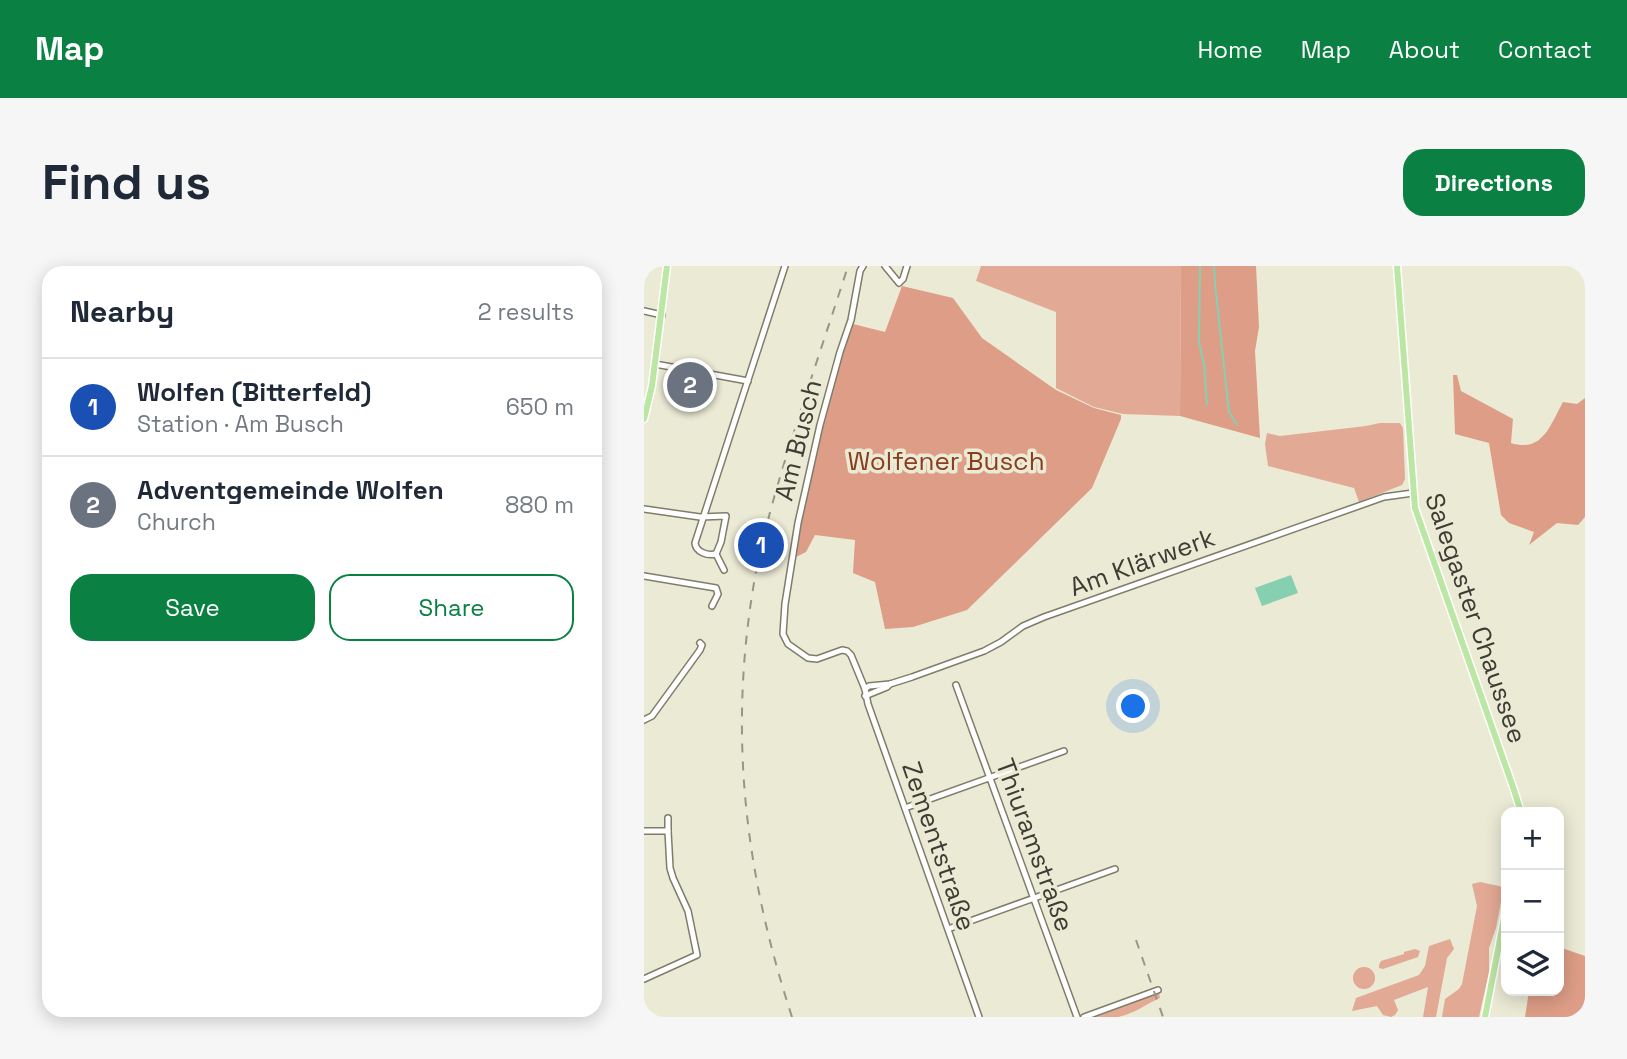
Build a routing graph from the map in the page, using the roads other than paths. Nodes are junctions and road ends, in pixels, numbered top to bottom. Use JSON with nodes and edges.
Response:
{"nodes":[{"id":1,"x":667,"y":266,"type":"edge"},
{"id":2,"x":785,"y":266,"type":"edge"},
{"id":3,"x":863,"y":266,"type":"edge"},
{"id":4,"x":885,"y":266,"type":"edge"},
{"id":5,"x":907,"y":266,"type":"edge"},
{"id":6,"x":1397,"y":266,"type":"edge"},
{"id":7,"x":644,"y":311,"type":"edge"},
{"id":8,"x":662,"y":315,"type":"junction"},
{"id":9,"x":655,"y":364,"type":"junction"},
{"id":10,"x":748,"y":381,"type":"junction"},
{"id":11,"x":646,"y":405,"type":"edge"},
{"id":12,"x":644,"y":419,"type":"edge"},
{"id":13,"x":1413,"y":493,"type":"junction"},
{"id":14,"x":644,"y":509,"type":"edge"},
{"id":15,"x":704,"y":517,"type":"junction"},
{"id":16,"x":716,"y":554,"type":"junction"},
{"id":17,"x":724,"y":570,"type":"dead end"},
{"id":18,"x":644,"y":576,"type":"edge"},
{"id":19,"x":712,"y":606,"type":"dead end"},
{"id":20,"x":700,"y":643,"type":"dead end"},
{"id":21,"x":890,"y":684,"type":"junction"},
{"id":22,"x":956,"y":685,"type":"dead end"},
{"id":23,"x":864,"y":689,"type":"junction"},
{"id":24,"x":865,"y":696,"type":"junction"},
{"id":25,"x":644,"y":720,"type":"edge"},
{"id":26,"x":1064,"y":751,"type":"dead end"},
{"id":27,"x":989,"y":777,"type":"junction"},
{"id":28,"x":1519,"y":807,"type":"edge"},
{"id":29,"x":905,"y":808,"type":"junction"},
{"id":30,"x":668,"y":818,"type":"dead end"},
{"id":31,"x":644,"y":831,"type":"edge"},
{"id":32,"x":668,"y":831,"type":"junction"},
{"id":33,"x":1115,"y":869,"type":"dead end"},
{"id":34,"x":1033,"y":897,"type":"junction"},
{"id":35,"x":948,"y":929,"type":"junction"},
{"id":36,"x":1501,"y":933,"type":"edge"},
{"id":37,"x":644,"y":979,"type":"edge"},
{"id":38,"x":1157,"y":990,"type":"dead end"},
{"id":39,"x":979,"y":1017,"type":"edge"},
{"id":40,"x":1077,"y":1017,"type":"edge"},
{"id":41,"x":1084,"y":1017,"type":"edge"},
{"id":42,"x":1485,"y":1017,"type":"edge"}],
"edges":[{"from":1,"to":8,"type":"main road"},
{"from":2,"to":10,"type":"street"},
{"from":3,"to":23,"type":"street","name":"Am Busch"},
{"from":4,"to":5,"type":"street"},
{"from":6,"to":13,"type":"main road","name":"Salegaster Chaussee"},
{"from":7,"to":8,"type":"street"},
{"from":8,"to":9,"type":"main road"},
{"from":9,"to":10,"type":"street"},
{"from":9,"to":11,"type":"main road"},
{"from":10,"to":15,"type":"street"},
{"from":11,"to":12,"type":"main road"},
{"from":13,"to":21,"type":"street","name":"Am Klärwerk"},
{"from":13,"to":28,"type":"main road","name":"Salegaster Chaussee"},
{"from":14,"to":15,"type":"street"},
{"from":15,"to":16,"type":"street"},
{"from":15,"to":16,"type":"street"},
{"from":16,"to":17,"type":"street"},
{"from":18,"to":19,"type":"street"},
{"from":20,"to":25,"type":"street"},
{"from":21,"to":23,"type":"street","name":"Am Klärwerk"},
{"from":21,"to":24,"type":"street","name":"Am Klärwerk"},
{"from":22,"to":27,"type":"street","name":"Thiuramstraße"},
{"from":23,"to":24,"type":"street","name":"Zementstraße"},
{"from":24,"to":29,"type":"street","name":"Zementstraße"},
{"from":26,"to":27,"type":"street"},
{"from":27,"to":29,"type":"street"},
{"from":27,"to":34,"type":"street","name":"Thiuramstraße"},
{"from":29,"to":35,"type":"street","name":"Zementstraße"},
{"from":30,"to":32,"type":"street"},
{"from":31,"to":32,"type":"street"},
{"from":32,"to":37,"type":"street"},
{"from":33,"to":34,"type":"street"},
{"from":34,"to":35,"type":"street"},
{"from":34,"to":40,"type":"street","name":"Thiuramstraße"},
{"from":35,"to":39,"type":"street","name":"Zementstraße"},
{"from":36,"to":42,"type":"main road"},
{"from":38,"to":41,"type":"street"}]}
